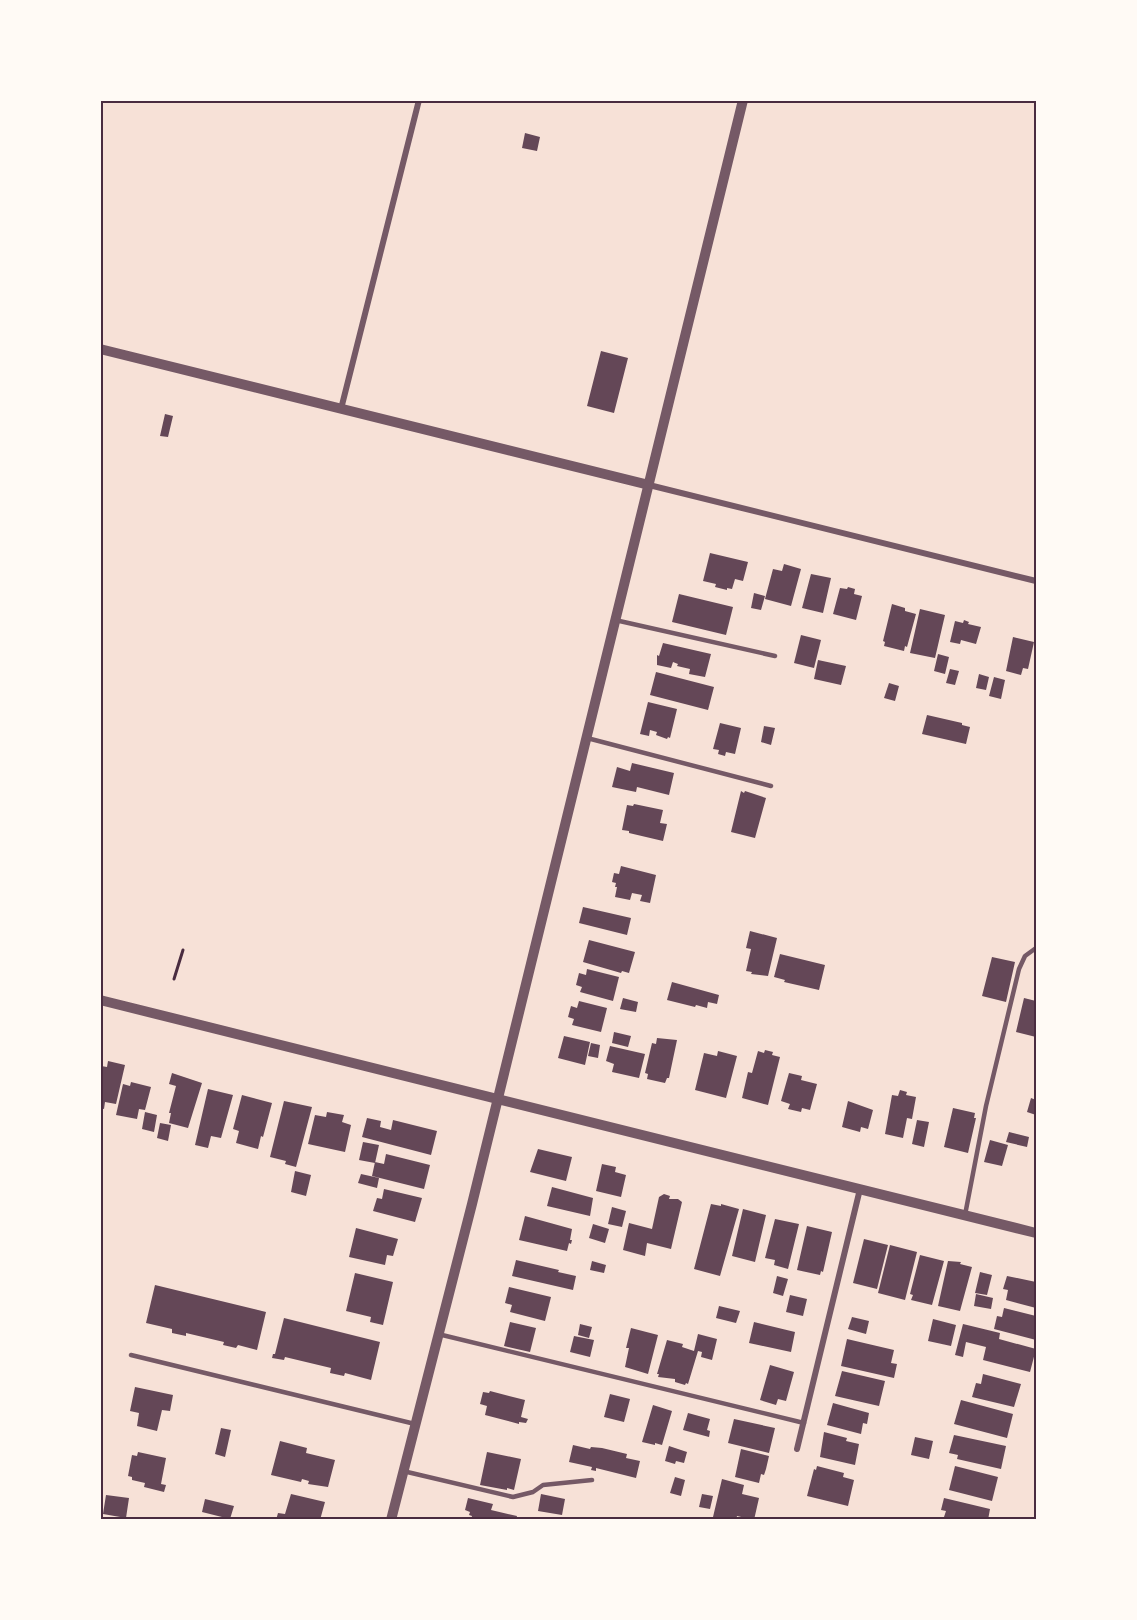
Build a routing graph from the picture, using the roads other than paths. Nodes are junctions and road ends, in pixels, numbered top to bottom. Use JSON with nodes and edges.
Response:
{"nodes":[{"id":1,"x":419,"y":100,"type":"edge"},
{"id":2,"x":744,"y":100,"type":"edge"},
{"id":3,"x":100,"y":349,"type":"edge"},
{"id":4,"x":341,"y":409,"type":"junction"},
{"id":5,"x":649,"y":485,"type":"junction"},
{"id":6,"x":1036,"y":581,"type":"edge"},
{"id":7,"x":615,"y":621,"type":"junction"},
{"id":8,"x":775,"y":656,"type":"dead end"},
{"id":9,"x":586,"y":738,"type":"junction"},
{"id":10,"x":771,"y":786,"type":"dead end"},
{"id":11,"x":1036,"y":948,"type":"edge"},
{"id":12,"x":100,"y":1000,"type":"edge"},
{"id":13,"x":498,"y":1098,"type":"junction"},
{"id":14,"x":860,"y":1189,"type":"junction"},
{"id":15,"x":965,"y":1215,"type":"junction"},
{"id":16,"x":1036,"y":1233,"type":"edge"},
{"id":17,"x":438,"y":1334,"type":"junction"},
{"id":18,"x":131,"y":1355,"type":"dead end"},
{"id":19,"x":804,"y":1423,"type":"junction"},
{"id":20,"x":415,"y":1424,"type":"junction"},
{"id":21,"x":797,"y":1449,"type":"dead end"},
{"id":22,"x":404,"y":1471,"type":"junction"},
{"id":23,"x":592,"y":1480,"type":"dead end"},
{"id":24,"x":391,"y":1520,"type":"edge"}],
"edges":[{"from":1,"to":4,"type":"street"},
{"from":2,"to":5,"type":"street"},
{"from":3,"to":4,"type":"street"},
{"from":4,"to":5,"type":"street"},
{"from":5,"to":6,"type":"street"},
{"from":5,"to":7,"type":"street"},
{"from":7,"to":8,"type":"lane"},
{"from":7,"to":9,"type":"street"},
{"from":9,"to":10,"type":"lane"},
{"from":9,"to":13,"type":"street"},
{"from":11,"to":15,"type":"lane"},
{"from":12,"to":13,"type":"street"},
{"from":13,"to":14,"type":"street"},
{"from":13,"to":17,"type":"street"},
{"from":14,"to":15,"type":"street"},
{"from":14,"to":19,"type":"street"},
{"from":15,"to":16,"type":"street"},
{"from":17,"to":19,"type":"lane"},
{"from":17,"to":20,"type":"street"},
{"from":18,"to":20,"type":"lane"},
{"from":19,"to":21,"type":"street"},
{"from":20,"to":22,"type":"street"},
{"from":22,"to":23,"type":"lane"},
{"from":22,"to":24,"type":"street"}]}
